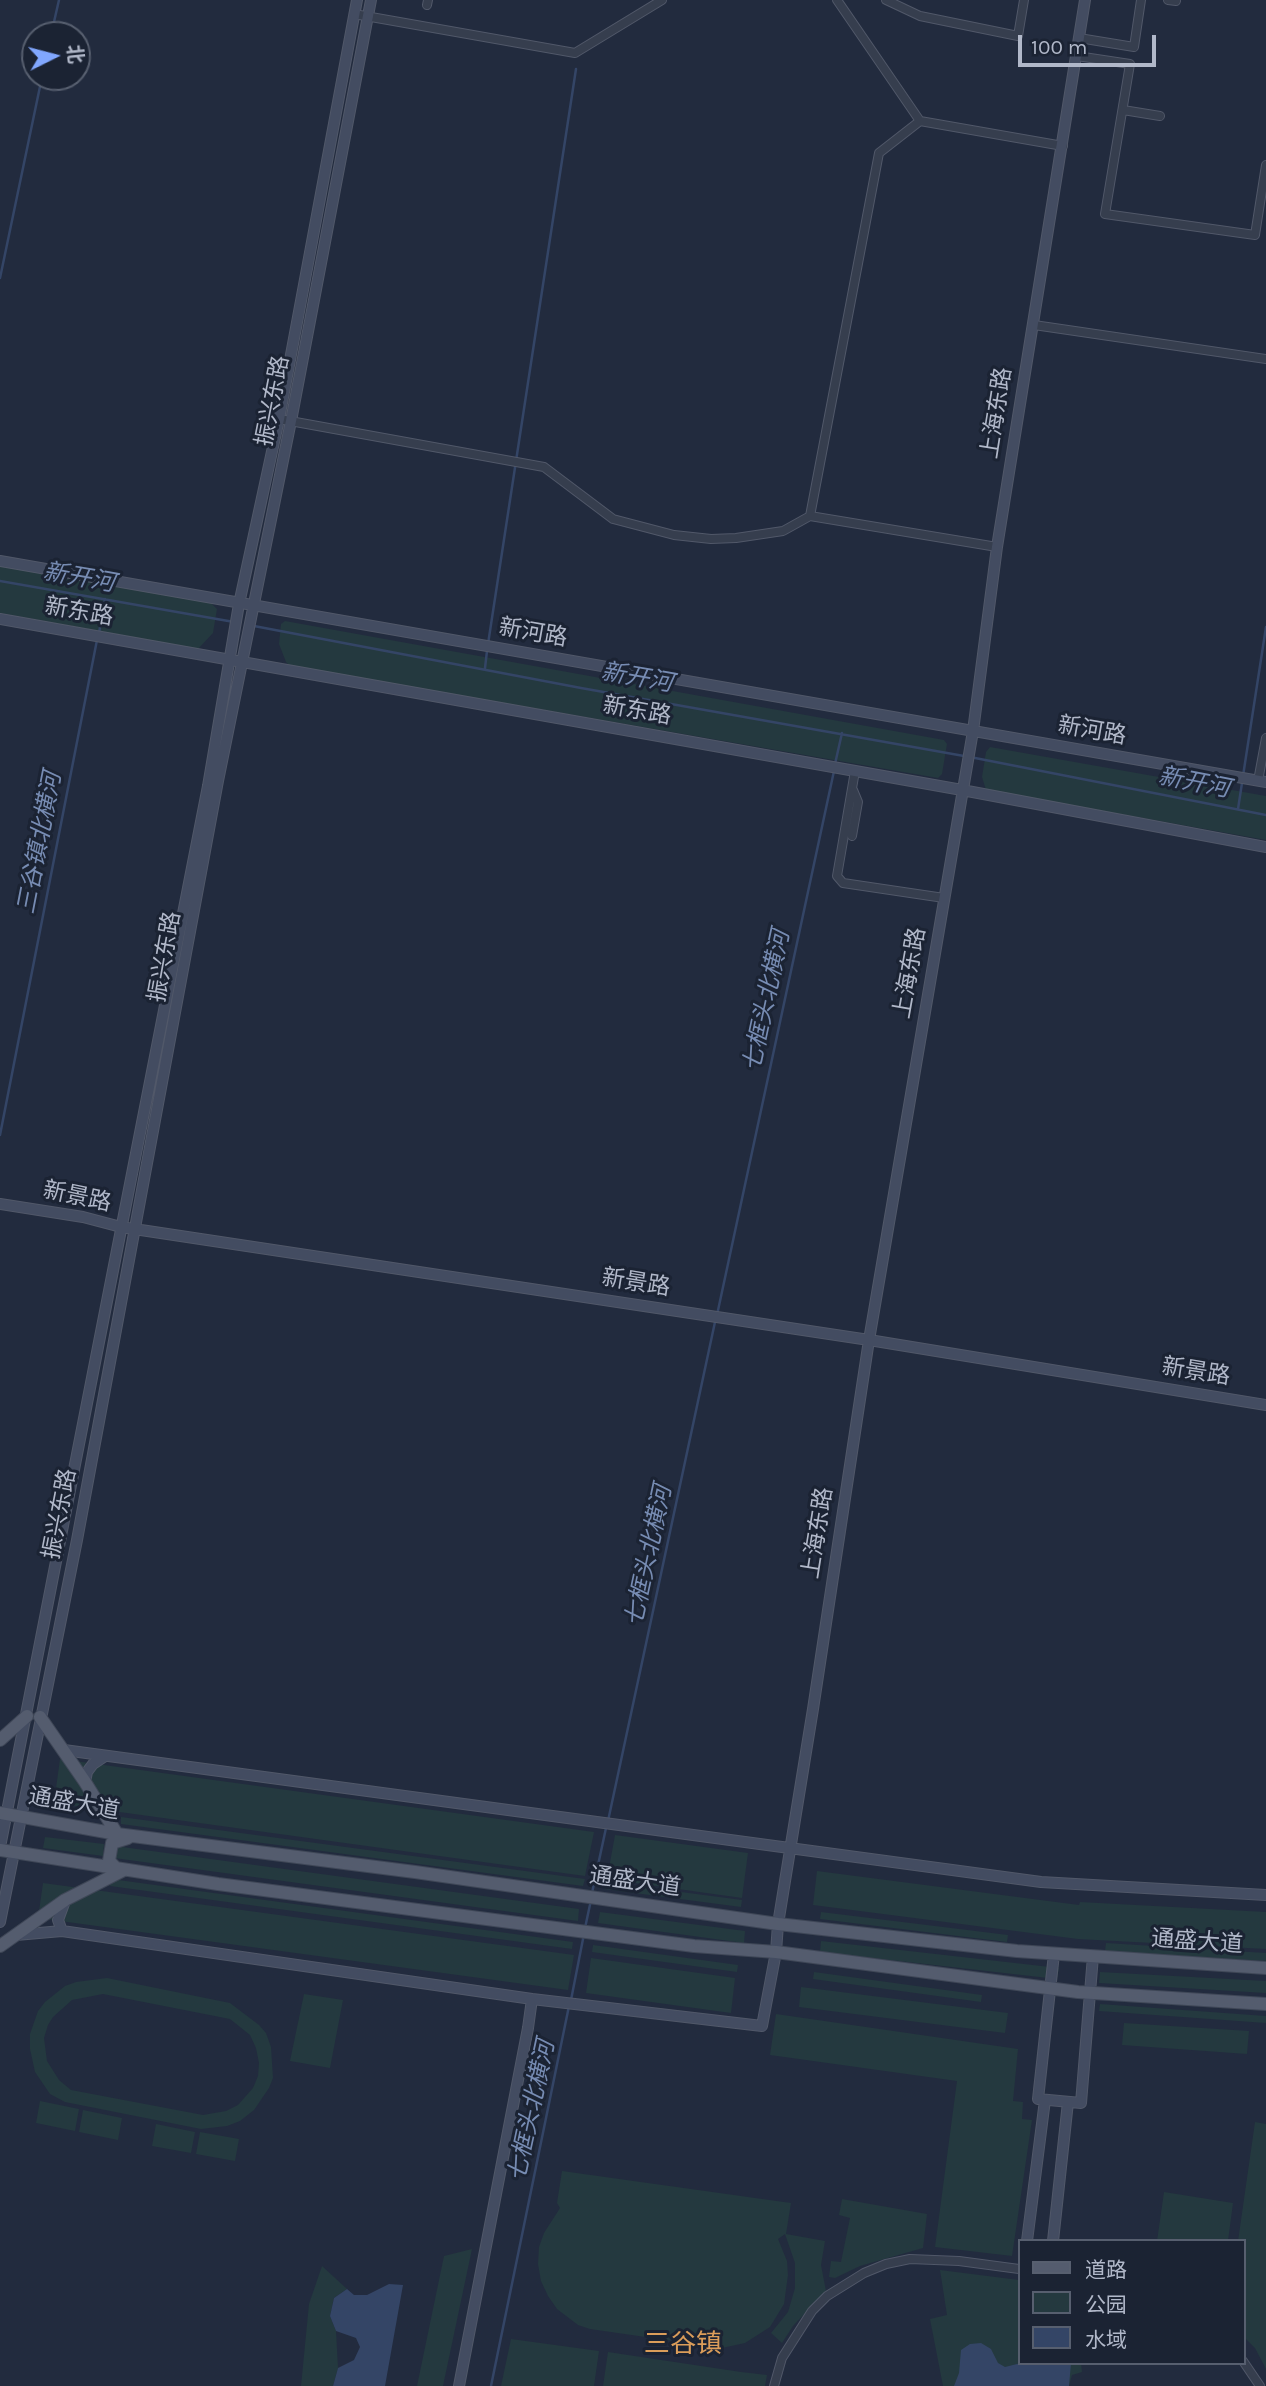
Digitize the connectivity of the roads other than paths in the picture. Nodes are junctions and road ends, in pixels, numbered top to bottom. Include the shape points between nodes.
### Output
1 (357, 0) edge
2 (371, 0) edge
3 (662, 0) edge
4 (837, 0) edge
5 (886, 0) edge
6 (1024, 0) edge
7 (1085, 0) edge
8 (1141, 0) edge
9 (354, 14) junction
10 (368, 16) junction
11 (1079, 38) junction
12 (1077, 56) junction
13 (1123, 110) junction
14 (1160, 116) dead end
15 (920, 121) junction
16 (1063, 146) junction
17 (1266, 165) edge
18 (1034, 325) junction
19 (1266, 359) edge
20 (279, 418) junction
21 (291, 421) junction
22 (810, 516) junction
23 (997, 547) junction
24 (0, 561) edge
25 (239, 604) junction
26 (253, 611) junction
27 (0, 619) edge
28 (230, 661) junction
29 (244, 662) junction
30 (973, 731) junction
31 (1266, 738) edge
32 (851, 770) junction
33 (1257, 781) edge
34 (852, 787) junction
35 (962, 790) junction
36 (852, 836) dead end
37 (1266, 847) edge
38 (944, 898) junction
39 (0, 1204) edge
40 (121, 1227) junction
41 (136, 1229) junction
42 (869, 1340) junction
43 (1266, 1405) edge
44 (33, 1717) junction
45 (0, 1740) edge
46 (64, 1750) junction
47 (105, 1756) junction
48 (85, 1782) junction
49 (9, 1814) edge
50 (117, 1834) junction
51 (135, 1836) junction
52 (791, 1848) junction
53 (0, 1849) edge
54 (14, 1851) junction
55 (121, 1868) junction
56 (1266, 1895) edge
57 (65, 1900) junction
58 (0, 1922) edge
59 (778, 1924) junction
60 (62, 1931) junction
61 (13, 1935) junction
62 (0, 1946) edge
63 (776, 1952) junction
64 (1054, 1954) junction
65 (1093, 1956) junction
66 (1266, 1968) edge
67 (1050, 1988) junction
68 (1090, 1993) junction
69 (534, 1999) junction
70 (1266, 2004) edge
71 (1045, 2099) junction
72 (1069, 2102) junction
73 (1027, 2239) edge
74 (1053, 2239) edge
75 (1018, 2269) edge
76 (1245, 2364) edge
77 (459, 2386) edge
78 (774, 2386) edge
79 (1259, 2386) edge

1 - 9 street, 振兴东路
2 - 10 street, 振兴东路
3 - 10 street via 575,53
4 - 15 street
5 - 6 street via 920,16 1018,36
7 - 11 street, 上海东路
8 - 11 street via 1134,47
9 - 10 street
9 - 20 street, 振兴东路
10 - 21 street, 振兴东路
11 - 12 street, 上海东路
12 - 13 street via 1130,64
12 - 16 street, 上海东路
13 - 14 street
13 - 17 street via 1105,214 1255,235
15 - 16 street
15 - 22 street via 879,153
16 - 18 street, 上海东路
18 - 19 street
18 - 23 street, 上海东路
20 - 21 street
20 - 25 street, 振兴东路
21 - 22 street via 544,467 613,519 674,535 736,538 783,531
21 - 26 street, 振兴东路
22 - 23 street
23 - 30 street, 上海东路
24 - 25 street, 新河路
25 - 26 street, 新河路
25 - 28 street, 振兴东路
26 - 29 street, 振兴东路
26 - 30 street, 新河路 via 480,645
27 - 28 street, 新东路
28 - 29 street, 新东路
28 - 40 street, 振兴东路
29 - 32 street, 新东路
29 - 41 street, 振兴东路
30 - 33 street, 新河路
30 - 35 street, 上海东路
31 - 33 street
32 - 34 street
32 - 35 street, 新东路
34 - 36 street via 858,802
34 - 38 street via 837,876 843,883
35 - 37 street, 新东路
35 - 38 street, 上海东路
38 - 42 street, 上海东路
39 - 40 street, 新景路
40 - 41 street, 新景路
40 - 44 street, 振兴东路
41 - 42 street, 新景路
41 - 44 street, 振兴东路 via 77,1540
42 - 43 street, 新景路
42 - 52 street, 上海东路
44 - 45 main road
44 - 46 main road
44 - 49 street, 振兴东路
46 - 47 street
46 - 48 main road
47 - 48 street via 93,1764
47 - 52 street
48 - 50 main road
49 - 50 main road, 通盛大道
49 - 53 street, 振兴东路
49 - 54 street, 振兴东路
50 - 51 main road, 通盛大道
51 - 55 main road via 111,1843 109,1861
51 - 59 main road, 通盛大道
52 - 56 street via 1041,1882
52 - 59 street, 上海东路
53 - 54 main road
54 - 55 main road
54 - 58 street, 振兴东路
55 - 57 main road
55 - 63 main road via 619,1937
57 - 60 street via 58,1920
57 - 61 main road
59 - 63 street, 上海东路
59 - 64 main road, 通盛大道
60 - 61 street
60 - 69 street
61 - 62 main road
63 - 67 main road
63 - 69 street, 上海东路 via 762,2026
64 - 65 main road, 通盛大道
64 - 67 street
65 - 66 main road, 通盛大道
65 - 68 street
67 - 68 main road
67 - 71 street via 1038,2099
68 - 70 main road
68 - 72 street via 1081,2103
69 - 77 street
71 - 72 street
71 - 73 street
72 - 74 street
75 - 78 street via 910,2259 864,2273 812,2311 782,2358
76 - 79 street

